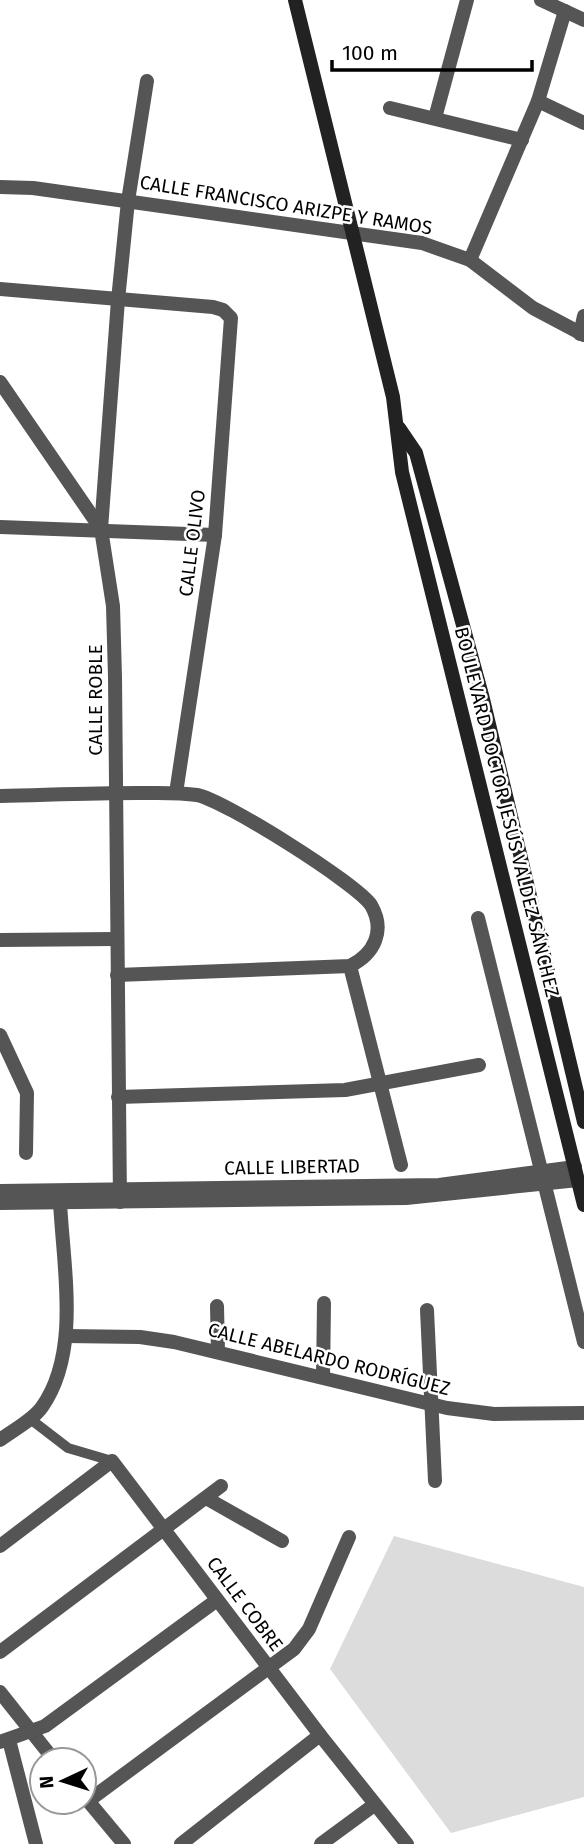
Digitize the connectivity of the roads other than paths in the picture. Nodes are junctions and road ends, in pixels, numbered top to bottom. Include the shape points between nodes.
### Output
1 (295, 0) edge
2 (467, 0) edge
3 (541, 0) edge
4 (565, 12) junction
5 (584, 20) edge
6 (147, 81) dead end
7 (538, 101) junction
8 (390, 108) dead end
9 (435, 118) junction
10 (584, 123) edge
11 (522, 140) junction
12 (0, 187) edge
13 (128, 201) junction
14 (352, 232) junction
15 (470, 260) junction
16 (0, 289) edge
17 (118, 300) junction
18 (584, 316) edge
19 (582, 335) edge
20 (0, 382) edge
21 (399, 428) junction
22 (0, 527) edge
23 (101, 528) junction
24 (215, 535) junction
25 (114, 793) junction
26 (176, 793) junction
27 (0, 796) edge
28 (510, 807) junction
29 (489, 814) junction
30 (478, 918) dead end
31 (116, 939) junction
32 (0, 940) edge
33 (350, 966) junction
34 (117, 975) junction
35 (0, 1035) edge
36 (479, 1065) dead end
37 (382, 1085) junction
38 (118, 1097) junction
39 (584, 1122) edge
40 (26, 1153) dead end
41 (401, 1165) dead end
42 (580, 1173) edge
43 (543, 1177) junction
44 (0, 1191) edge
45 (120, 1195) junction
46 (60, 1202) junction
47 (0, 1203) edge
48 (584, 1205) edge
49 (324, 1303) dead end
50 (217, 1306) dead end
51 (427, 1310) dead end
52 (66, 1336) junction
53 (584, 1342) edge
54 (218, 1352) junction
55 (323, 1377) junction
56 (432, 1404) junction
57 (584, 1413) edge
58 (35, 1414) junction
59 (0, 1440) edge
60 (113, 1461) junction
61 (435, 1481) dead end
62 (221, 1486) dead end
63 (205, 1498) junction
64 (164, 1529) junction
65 (349, 1537) dead end
66 (282, 1541) dead end
67 (0, 1546) edge
68 (217, 1600) junction
69 (0, 1652) edge
70 (270, 1668) junction
71 (0, 1692) edge
72 (32, 1733) junction
73 (320, 1735) junction
74 (5, 1741) edge
75 (43, 1746) edge
76 (98, 1790) edge
77 (374, 1805) junction
78 (98, 1814) edge
79 (119, 1841) edge
80 (36, 1844) edge
81 (181, 1844) edge
82 (321, 1844) edge
83 (407, 1844) edge

1 - 14 main road, BOULEVARD DOCTOR JESÚS VALDEZ SÁNCHEZ
2 - 9 street
3 - 4 street
4 - 5 street
4 - 7 street
6 - 13 street, CALLE ROBLE
7 - 10 street
7 - 11 street
8 - 9 street
9 - 11 street
11 - 15 street
12 - 13 street, CALLE FRANCISCO ARIZPE Y RAMOS
13 - 14 street, CALLE FRANCISCO ARIZPE Y RAMOS
13 - 17 street, CALLE ROBLE
14 - 15 street, CALLE FRANCISCO ARIZPE Y RAMOS via 422,243
14 - 21 main road, BOULEVARD DOCTOR JESÚS VALDEZ SÁNCHEZ
15 - 19 street, CALLE FRANCISCO ARIZPE Y RAMOS via 533,308
16 - 17 street
17 - 23 street, CALLE ROBLE
17 - 24 street, CALLE OLIVO via 213,307 228,313 232,326
18 - 19 street
20 - 23 street
21 - 28 main road, BOULEVARD DOCTOR JESÚS VALDEZ SÁNCHEZ via 416,453
21 - 29 main road, BOULEVARD DOCTOR JESÚS VALDEZ SÁNCHEZ via 402,472
22 - 23 street
23 - 24 street
23 - 25 street, CALLE ROBLE via 113,606
24 - 26 street, CALLE OLIVO
25 - 26 street
25 - 27 street
25 - 31 street, CALLE ROBLE
26 - 33 street via 216,801 361,895 376,918 377,938 370,953
28 - 29 main road
28 - 39 main road, BOULEVARD DOCTOR JESÚS VALDEZ SÁNCHEZ
29 - 42 main road, BOULEVARD DOCTOR JESÚS VALDEZ SÁNCHEZ
30 - 43 street
31 - 32 street
31 - 34 street, CALLE ROBLE
33 - 34 street
33 - 37 street
34 - 38 street, CALLE ROBLE
35 - 40 street via 27,1093
36 - 37 street
37 - 38 street via 305,1094
37 - 41 street
38 - 45 street, CALLE ROBLE
42 - 43 street, CALLE LIBERTAD
42 - 48 main road, BOULEVARD DOCTOR JESÚS VALDEZ SÁNCHEZ
43 - 45 street, CALLE LIBERTAD via 470,1187
43 - 53 street
44 - 45 street, CALLE LIBERTAD
45 - 46 street, CALLE LIBERTAD
46 - 47 street, CALLE LIBERTAD
46 - 52 street
49 - 55 street
50 - 54 street
51 - 56 street
52 - 54 street, CALLE ABELARDO RODRÍGUEZ via 156,1339
52 - 58 street via 63,1361
54 - 55 street, CALLE ABELARDO RODRÍGUEZ
55 - 56 street, CALLE ABELARDO RODRÍGUEZ
56 - 57 street, CALLE ABELARDO RODRÍGUEZ via 494,1415
56 - 61 street
58 - 59 street
58 - 60 street via 68,1448
60 - 64 street, CALLE COBRE
60 - 67 street
62 - 63 street
63 - 64 street
63 - 66 street
64 - 68 street, CALLE COBRE
64 - 69 street
65 - 70 street via 302,1640
68 - 70 street, CALLE COBRE
68 - 72 street
70 - 73 street, CALLE COBRE
70 - 76 street
71 - 72 street
72 - 74 street
72 - 75 street
73 - 77 street, CALLE COBRE
73 - 81 street
74 - 80 street
77 - 82 street
77 - 83 street, CALLE COBRE
78 - 79 street

